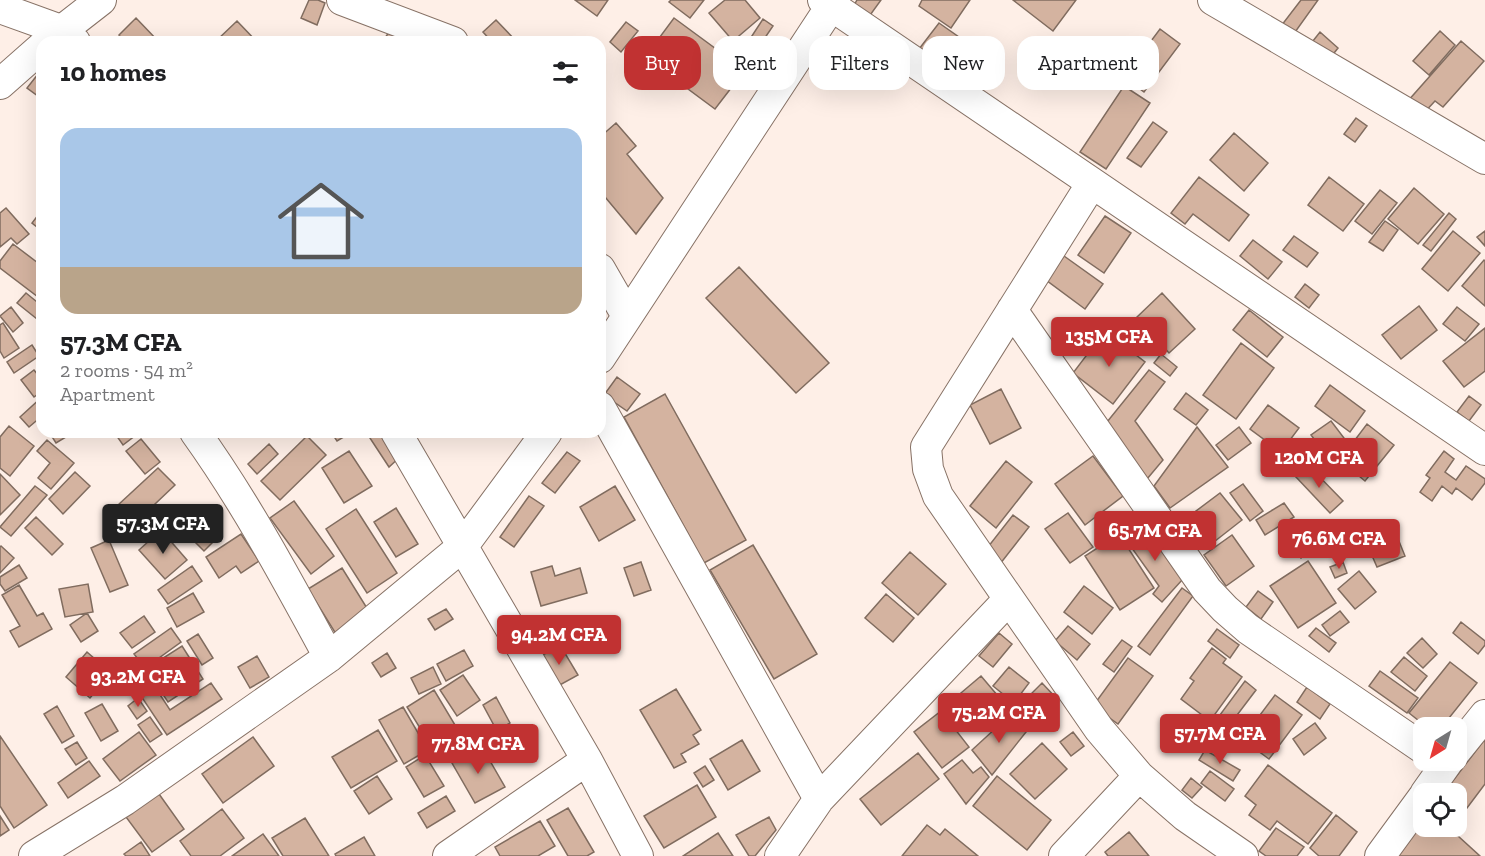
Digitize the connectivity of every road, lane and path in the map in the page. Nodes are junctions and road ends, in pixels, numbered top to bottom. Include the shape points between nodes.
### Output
1 (101, 0) edge
2 (342, 0) edge
3 (1213, 0) edge
4 (830, 2) edge
5 (0, 8) edge
6 (49, 36) edge
7 (60, 36) edge
8 (437, 36) edge
9 (36, 56) edge
10 (0, 84) edge
11 (1485, 159) edge
12 (1092, 183) junction
13 (606, 279) edge
14 (1012, 310) junction
15 (627, 316) junction
16 (606, 349) edge
17 (606, 418) edge
18 (199, 438) edge
19 (400, 438) edge
20 (543, 438) edge
21 (1485, 450) edge
22 (463, 546) junction
23 (1008, 600) junction
24 (329, 657) junction
25 (1485, 715) edge
26 (1467, 733) edge
27 (1413, 737) edge
28 (587, 760) junction
29 (1139, 776) junction
30 (819, 799) junction
31 (1413, 810) edge
32 (34, 856) edge
33 (448, 856) edge
34 (638, 856) edge
35 (780, 856) edge
36 (1064, 856) edge
37 (1243, 856) edge
38 (1380, 856) edge

1 - 7 street
2 - 8 street
3 - 11 street
4 - 12 street
4 - 15 street
5 - 6 street
9 - 10 street
12 - 14 street
12 - 21 street
13 - 15 street
14 - 23 street via 926,447 928,469 938,496
14 - 27 street via 1207,590 1248,629
15 - 16 street
17 - 30 street
18 - 24 street via 234,488
19 - 22 street
20 - 22 street
22 - 24 street
22 - 28 street
23 - 29 street via 1099,729
23 - 30 street
24 - 32 street via 125,801
25 - 26 street
28 - 33 street
28 - 34 street
29 - 36 street
29 - 37 street via 1185,816
30 - 35 street
31 - 38 street

